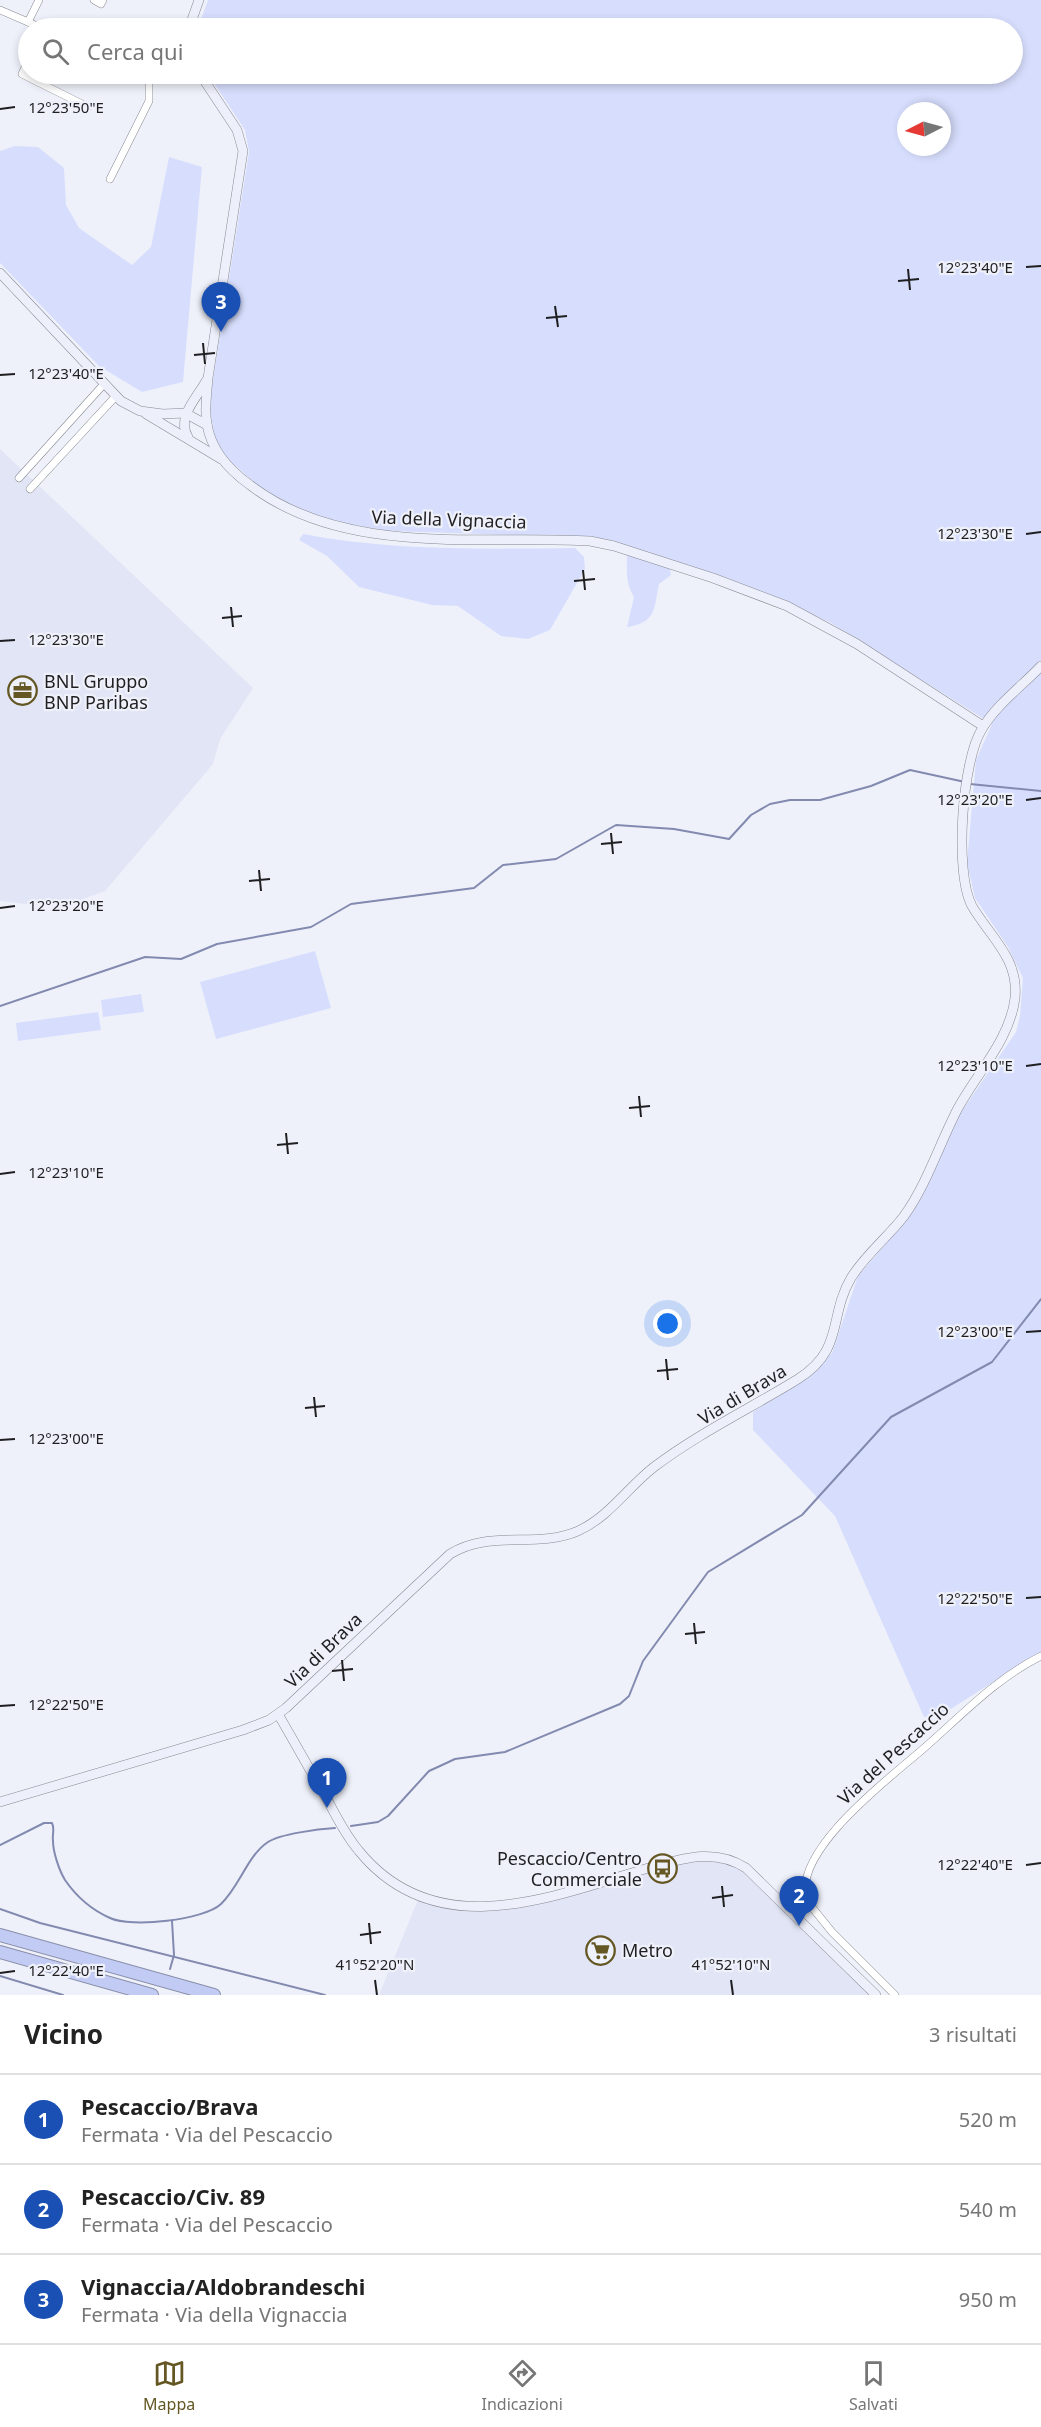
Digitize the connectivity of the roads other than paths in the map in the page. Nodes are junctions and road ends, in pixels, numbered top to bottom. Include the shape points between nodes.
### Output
1 (39, 0) edge
2 (94, 0) edge
3 (103, 0) edge
4 (199, 0) edge
5 (0, 10) edge
6 (19, 18) edge
7 (30, 18) edge
8 (193, 18) edge
9 (42, 84) edge
10 (149, 84) edge
11 (207, 84) edge
12 (88, 107) dead end
13 (110, 179) dead end
14 (0, 273) edge
15 (208, 378) junction
16 (104, 384) junction
17 (116, 396) junction
18 (140, 411) junction
19 (185, 413) junction
20 (207, 425) junction
21 (188, 437) junction
22 (221, 459) junction
23 (19, 478) dead end
24 (30, 489) dead end
25 (1041, 666) edge
26 (983, 726) junction
27 (1041, 1656) edge
28 (278, 1714) junction
29 (0, 1802) edge
30 (807, 1901) junction
31 (794, 1915) junction
32 (0, 1935) edge
33 (0, 1952) edge
34 (152, 1995) edge
35 (214, 1995) edge
36 (876, 1995) edge
37 (895, 1995) edge

1 - 7 street
2 - 3 street via 101,4
4 - 8 street
5 - 6 street
9 - 12 street
10 - 13 street via 150,97
11 - 15 street, Via della Vignaccia via 237,130 244,159
14 - 16 street
15 - 19 street
15 - 20 street, Via della Vignaccia
16 - 17 street
16 - 23 street
17 - 18 street
17 - 24 street
18 - 19 street
18 - 21 street
19 - 20 street
19 - 21 street via 183,426
20 - 21 street via 199,434
20 - 22 street, Via della Vignaccia
21 - 22 street
22 - 26 street, Via della Vignaccia via 244,481 284,508 355,531 590,541 713,578 787,606 821,624
25 - 26 street, Via di Brava
26 - 28 street, Via di Brava via 968,778 963,881 972,906 1003,948 1011,966 1015,982 1011,1014 997,1047 959,1107 905,1215 849,1281 834,1336 822,1359 803,1377 660,1463 584,1528 556,1538 483,1541 450,1554
27 - 30 street, Via del Pescaccio via 985,1693 857,1803 808,1869 804,1886
28 - 29 street, Via di Brava via 232,1733
28 - 31 street via 364,1858 390,1880 420,1895 455,1906 507,1907 704,1856 725,1858 747,1868
30 - 31 street
30 - 37 street
31 - 36 street
32 - 35 highway
33 - 34 highway

